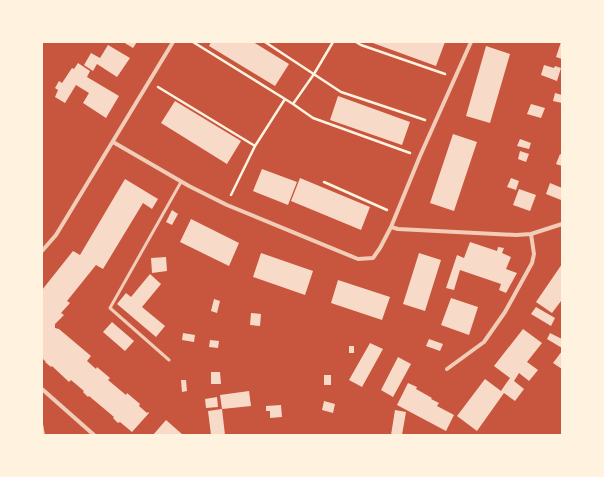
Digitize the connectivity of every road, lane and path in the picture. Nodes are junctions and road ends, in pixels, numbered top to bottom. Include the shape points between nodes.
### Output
1 (173, 42) edge
2 (193, 42) edge
3 (265, 42) edge
4 (333, 42) edge
5 (356, 42) edge
6 (471, 42) edge
7 (314, 74) junction
8 (455, 78) junction
9 (149, 81) junction
10 (285, 99) junction
11 (293, 104) junction
12 (435, 123) junction
13 (113, 142) junction
14 (255, 146) junction
15 (420, 156) junction
16 (182, 182) junction
17 (324, 182) dead end
18 (226, 205) junction
19 (396, 214) junction
20 (562, 224) edge
21 (391, 227) junction
22 (531, 234) junction
23 (42, 251) edge
24 (169, 360) dead end
25 (447, 369) dead end
26 (42, 389) edge
27 (94, 435) edge

1 - 9 street
2 - 10 path
3 - 7 path
4 - 7 path
5 - 8 path
6 - 8 street
7 - 11 path
7 - 12 path via 341,92
8 - 12 street
9 - 13 street
9 - 14 path
10 - 11 path
10 - 14 path
11 - 15 path via 313,118
12 - 15 street
13 - 16 street
13 - 23 street via 56,235
14 - 18 path
15 - 19 street
16 - 18 street
16 - 24 lane via 110,308
17 - 19 path
18 - 21 street via 358,259 373,258
19 - 21 street
20 - 22 street
21 - 22 street
22 - 25 street via 534,254 532,263 505,312 484,342
26 - 27 street

